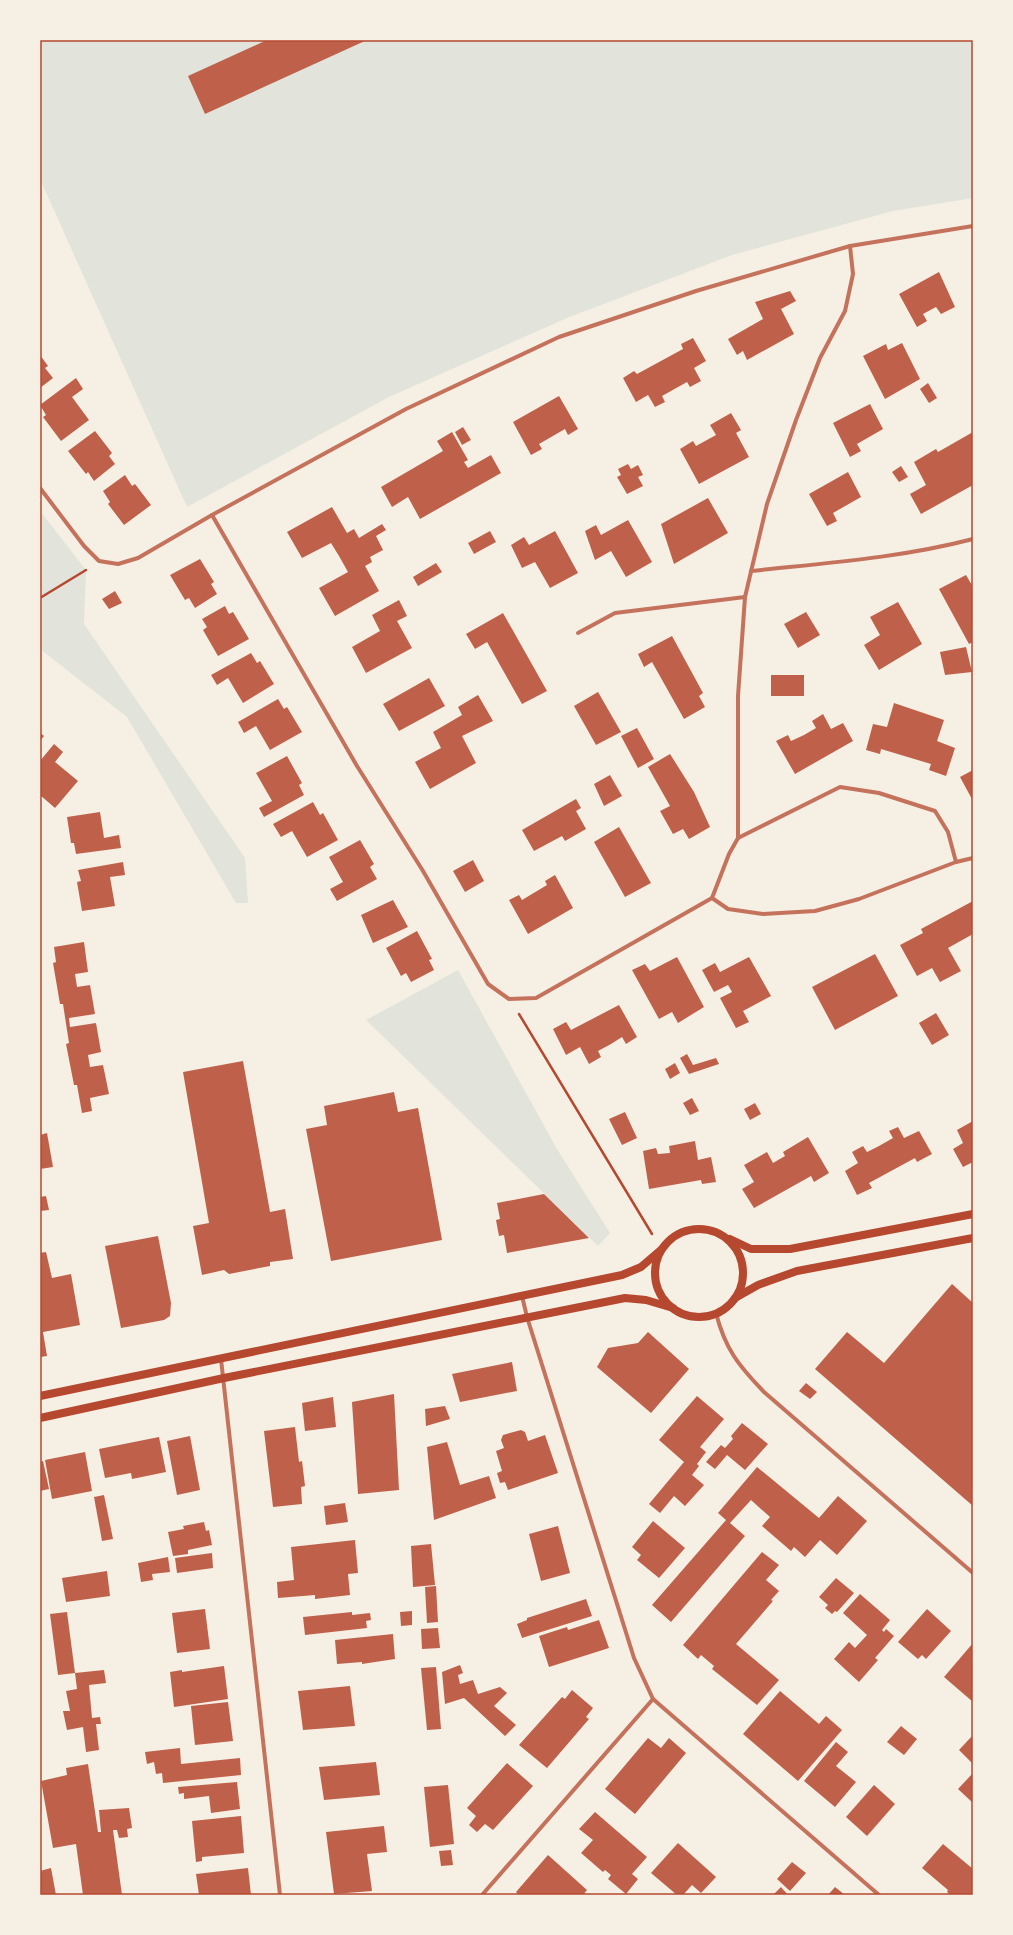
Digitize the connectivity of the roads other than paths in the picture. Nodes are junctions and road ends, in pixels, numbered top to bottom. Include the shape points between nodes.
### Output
1 (973, 226) edge
2 (850, 246) junction
3 (40, 488) edge
4 (212, 515) junction
5 (973, 539) edge
6 (751, 571) junction
7 (745, 597) junction
8 (578, 633) dead end
9 (738, 838) junction
10 (973, 858) edge
11 (956, 862) junction
12 (712, 898) junction
13 (973, 1214) edge
14 (722, 1235) junction
15 (973, 1238) edge
16 (662, 1249) junction
17 (522, 1296) junction
18 (735, 1298) junction
19 (673, 1308) junction
20 (716, 1313) junction
21 (527, 1317) junction
22 (221, 1357) junction
23 (224, 1378) junction
24 (40, 1396) edge
25 (40, 1418) edge
26 (973, 1573) edge
27 (653, 1699) junction
28 (280, 1895) edge
29 (482, 1895) edge
30 (879, 1895) edge

1 - 2 street
2 - 4 street via 696,291 559,337 406,409
2 - 6 street via 853,274 845,311 820,358 796,420 767,504
3 - 4 street via 84,546 99,561 118,564 138,558
4 - 12 street via 356,766 423,871 488,984 509,999 536,998
5 - 6 street via 937,548 868,559
6 - 7 street
7 - 8 street via 615,613
7 - 9 street via 738,696
9 - 11 street via 840,787 879,793 935,811 948,832
9 - 12 street
10 - 11 street
11 - 12 street via 859,899 815,910 763,914 728,909
13 - 14 main road via 790,1249 751,1249
14 - 16 main road via 696,1229 682,1232
14 - 18 main road via 733,1244 740,1257 743,1271 741,1285
15 - 18 main road via 797,1271 758,1285
16 - 17 main road via 641,1267 622,1275
16 - 19 main road via 656,1261 657,1287
17 - 21 street
17 - 22 main road
18 - 20 main road via 727,1307
19 - 20 main road via 694,1316
19 - 21 main road via 646,1300 625,1298
20 - 26 street via 729,1351 764,1392
21 - 23 main road
21 - 27 street via 634,1658
22 - 23 street
22 - 24 main road
23 - 25 main road
23 - 28 street
27 - 29 street
27 - 30 street

